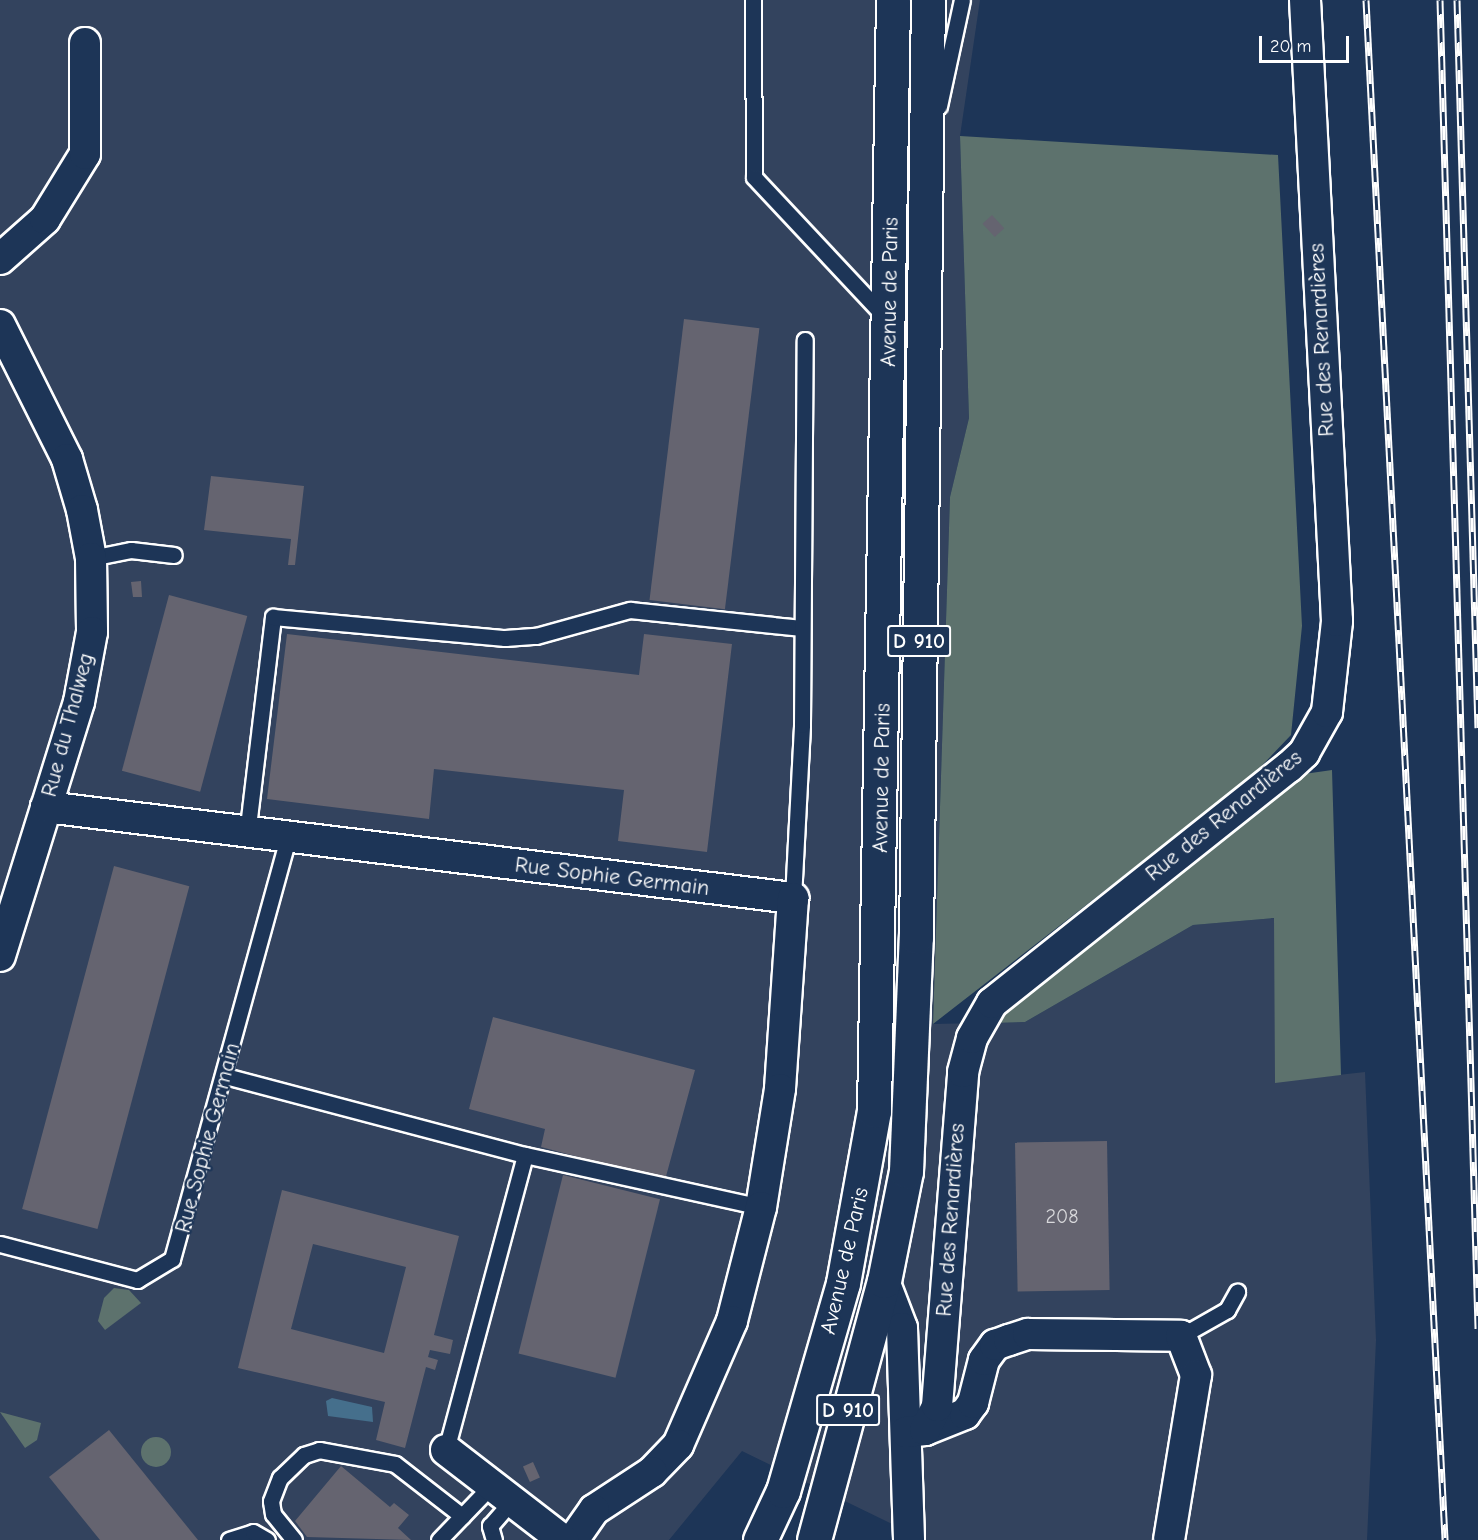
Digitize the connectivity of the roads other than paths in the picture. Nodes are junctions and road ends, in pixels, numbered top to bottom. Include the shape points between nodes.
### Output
1 (753, 0) edge
2 (893, 0) edge
3 (928, 0) edge
4 (962, 0) edge
5 (1305, 0) edge
6 (85, 43) dead end
7 (924, 175) junction
8 (0, 260) edge
9 (889, 322) junction
10 (0, 325) edge
11 (805, 340) dead end
12 (174, 555) dead end
13 (91, 558) junction
14 (802, 628) junction
15 (46, 807) junction
16 (247, 835) junction
17 (288, 839) junction
18 (793, 898) junction
19 (0, 956) edge
20 (225, 1076) junction
21 (525, 1155) junction
22 (761, 1208) junction
23 (0, 1244) edge
24 (884, 1281) junction
25 (1237, 1292) dead end
26 (1181, 1336) junction
27 (915, 1431) junction
28 (446, 1450) joint
29 (501, 1494) junction
30 (462, 1516) junction
31 (229, 1540) edge
32 (267, 1540) edge
33 (294, 1540) edge
34 (439, 1540) edge
35 (494, 1540) edge
36 (563, 1540) edge
37 (573, 1540) edge
38 (760, 1540) edge
39 (814, 1540) edge
40 (909, 1540) edge
41 (1169, 1540) edge

1 - 9 lane via 754,177
2 - 9 main road, Avenue de Paris / D 910
3 - 7 main road, Avenue de Paris / D 910
4 - 7 lane
5 - 27 street, Rue des Renardières via 1336,621 1327,712 1304,753 1289,767 992,1003 972,1038 963,1072 940,1390
6 - 8 street via 85,154 45,219
7 - 24 main road, Avenue de Paris / D 910 via 913,1054 906,1171
9 - 38 main road, Avenue de Paris / D 910 via 874,1111 843,1283 783,1491
10 - 13 street, Rue du Thalweg via 66,459
11 - 14 lane
12 - 13 lane via 131,549
13 - 15 street, Rue du Thalweg via 92,632 78,702
14 - 16 lane via 630,610 536,636 505,638 273,617
14 - 18 lane
15 - 16 street, Rue Sophie Germain
15 - 19 street, Rue du Thalweg
16 - 17 street, Rue Sophie Germain
17 - 18 street, Rue Sophie Germain
17 - 20 lane, Rue Sophie Germain
18 - 22 street via 780,1089
20 - 21 lane
20 - 23 lane, Rue Sophie Germain via 178,1247 162,1268 137,1280
21 - 22 lane
21 - 28 lane
22 - 37 street via 732,1321 678,1445 652,1472 594,1510
24 - 27 street, Rue des Renardières via 902,1328
24 - 39 main road, Avenue de Paris / D 910
25 - 26 lane via 1227,1310
26 - 27 street via 1028,1334 995,1345 984,1360 973,1403 964,1414
26 - 41 street via 1196,1375
27 - 40 street, Rue des Renardières
28 - 29 street
29 - 30 lane
29 - 35 lane via 490,1526
29 - 36 street
30 - 33 lane via 395,1464 319,1450 304,1455 280,1478 272,1501 273,1514
30 - 34 lane
31 - 32 lane via 253,1532

